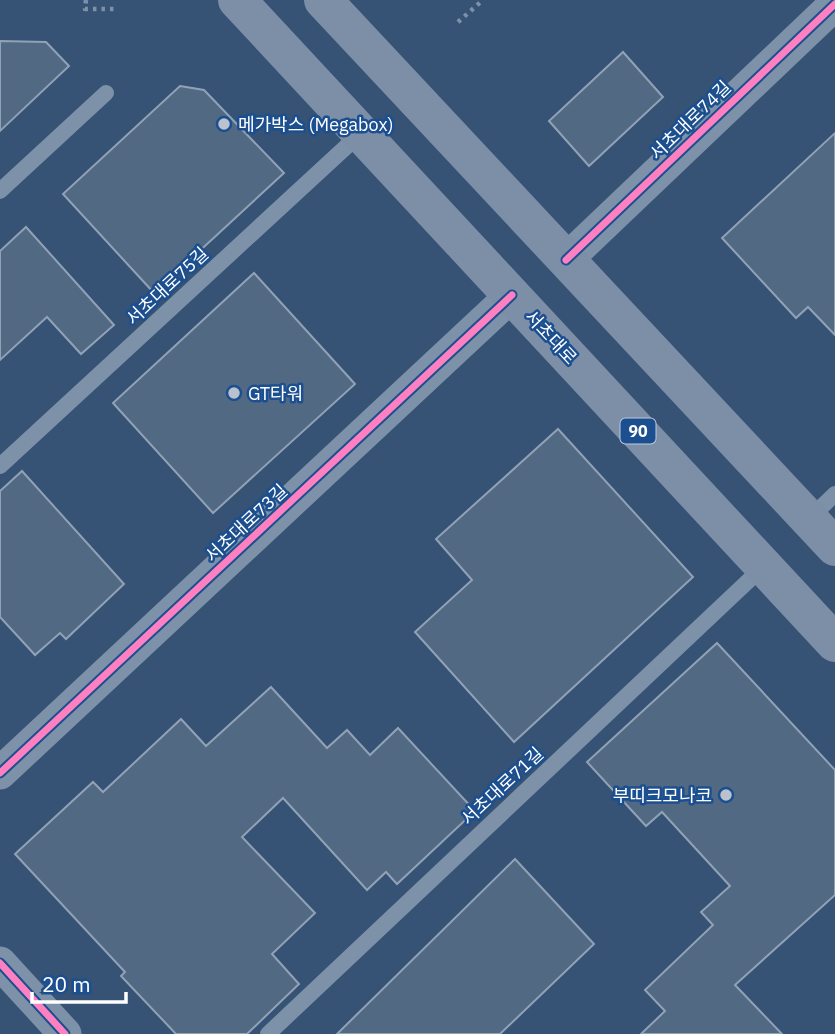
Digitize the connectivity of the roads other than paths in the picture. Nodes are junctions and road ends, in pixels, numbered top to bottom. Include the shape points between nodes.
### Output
1 (237, 0) edge
2 (323, 0) edge
3 (835, 4) edge
4 (106, 93) dead end
5 (360, 134) junction
6 (0, 191) edge
7 (566, 260) junction
8 (512, 295) junction
9 (0, 466) edge
10 (822, 507) edge
11 (835, 547) edge
12 (763, 567) junction
13 (835, 643) edge
14 (0, 773) edge
15 (0, 963) edge
16 (65, 1034) edge
17 (268, 1034) edge

1 - 5 main road, 서초대로 / 90
2 - 7 main road
3 - 7 street, 서초대로74길
4 - 6 lane
5 - 8 main road, 서초대로 / 90
5 - 9 lane, 서초대로75길
7 - 10 main road
8 - 12 main road, 서초대로 / 90
8 - 14 street, 서초대로73길
10 - 11 main road
12 - 13 main road, 서초대로 / 90
12 - 17 lane, 서초대로71길
15 - 16 street

